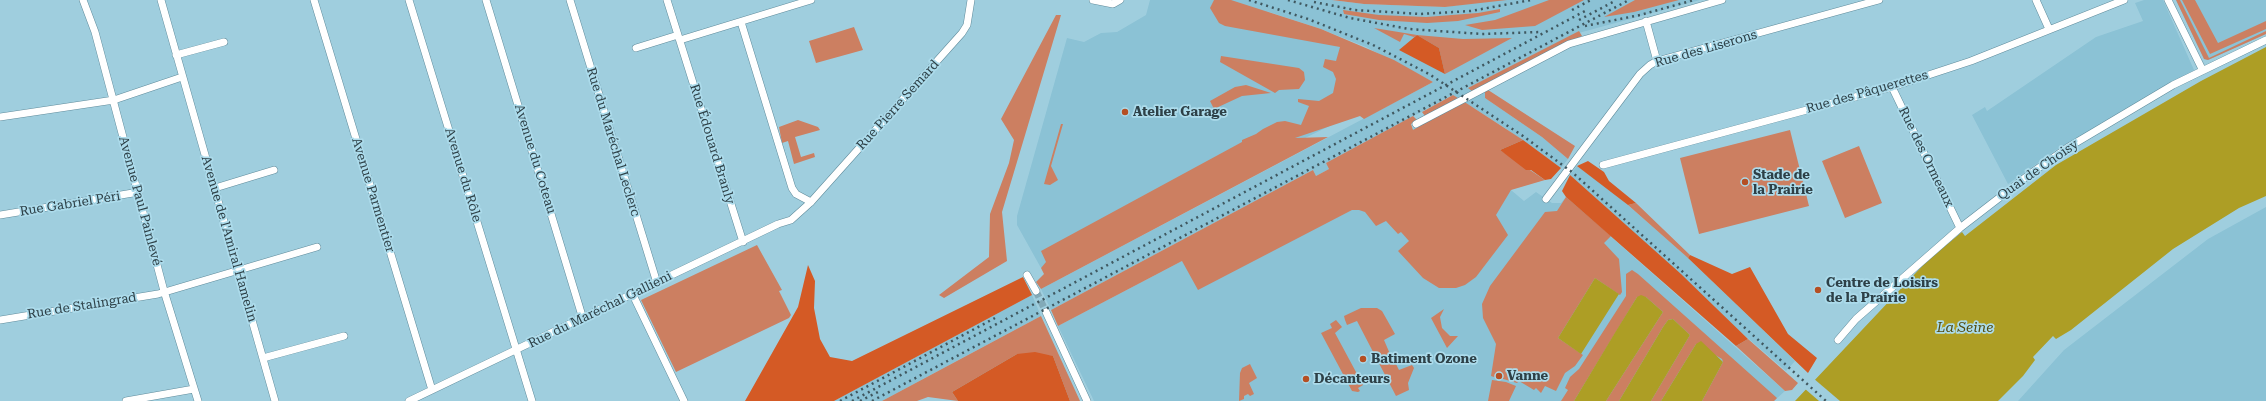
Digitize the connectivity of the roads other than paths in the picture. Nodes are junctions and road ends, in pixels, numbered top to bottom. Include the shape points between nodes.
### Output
1 (83, 0) edge
2 (161, 0) edge
3 (314, 0) edge
4 (409, 0) edge
5 (486, 0) edge
6 (570, 0) edge
7 (667, 0) edge
8 (811, 0) edge
9 (971, 0) edge
10 (1093, 0) edge
11 (1120, 0) edge
12 (1722, 0) edge
13 (1879, 0) edge
14 (2036, 0) edge
15 (2124, 0) edge
16 (2168, 0) edge
17 (1646, 21) junction
18 (741, 22) junction
19 (2049, 29) junction
20 (2266, 40) edge
21 (680, 41) junction
22 (224, 42) dead end
23 (636, 48) dead end
24 (176, 55) junction
25 (1656, 61) junction
26 (2202, 70) junction
27 (182, 77) junction
28 (1892, 87) junction
29 (114, 100) junction
30 (0, 117) edge
31 (1416, 124) dead end
32 (1603, 164) dead end
33 (274, 170) dead end
34 (215, 188) junction
35 (139, 192) junction
36 (1546, 199) dead end
37 (811, 202) junction
38 (0, 215) edge
39 (791, 220) joint
40 (1960, 228) junction
41 (742, 242) junction
42 (317, 247) dead end
43 (238, 269) junction
44 (1027, 275) dead end
45 (657, 283) junction
46 (164, 291) junction
47 (1036, 291) tunnel mouth
48 (633, 295) junction
49 (1046, 312) tunnel mouth
50 (584, 319) junction
51 (0, 320) edge
52 (344, 336) dead end
53 (1838, 340) dead end
54 (517, 351) junction
55 (263, 358) junction
56 (194, 388) junction
57 (432, 390) junction
58 (126, 401) edge
59 (198, 401) edge
60 (275, 401) edge
61 (409, 401) edge
62 (532, 401) edge
63 (684, 401) edge
64 (1087, 401) edge

1 - 29 street, Avenue Paul Painlevé
2 - 24 street, Avenue de l'Amiral Hamelin
3 - 57 street, Avenue Parmentier
4 - 54 street, Avenue du Rôle
5 - 50 street, Avenue du Coteau
6 - 45 street, Rue du Maréchal Leclerc
7 - 21 street
8 - 18 street
9 - 37 street, Rue Pierre Semard via 967,25 962,33
10 - 11 street via 1113,4
12 - 17 street
13 - 25 street, Rue des Liserons
14 - 19 street
15 - 19 street, Rue des Pâquerettes
16 - 26 street
17 - 25 street
17 - 31 street via 1569,44
18 - 21 street
18 - 37 street via 792,188 796,194
19 - 28 street, Rue des Pâquerettes via 1971,62
20 - 26 street, Quai de Choisy
21 - 23 street
21 - 41 street, Rue Édouard Branly
22 - 24 street
24 - 27 street, Avenue de l'Amiral Hamelin
25 - 36 street, Rue des Liserons via 1640,74
26 - 40 street, Quai de Choisy via 2067,148
27 - 29 street
27 - 34 street, Avenue de l'Amiral Hamelin
28 - 32 street, Rue des Pâquerettes
28 - 40 street, Rue des Ormeaux
29 - 30 street
29 - 35 street, Avenue Paul Painlevé
33 - 34 street
34 - 43 street, Avenue de l'Amiral Hamelin
35 - 38 street, Rue Gabriel Péri
35 - 46 street, Avenue Paul Painlevé
37 - 39 street, Rue Pierre Semard
39 - 41 street, Rue du Maréchal Gallieni
40 - 53 street, Quai de Choisy via 1856,319
41 - 45 street, Rue du Maréchal Gallieni
42 - 43 street, Rue de Stalingrad
43 - 46 street, Rue de Stalingrad
43 - 55 street, Avenue de l'Amiral Hamelin
44 - 47 street
45 - 48 street, Rue du Maréchal Gallieni
46 - 51 street, Rue de Stalingrad
46 - 56 street, Avenue Paul Painlevé
48 - 50 street, Rue du Maréchal Gallieni
48 - 63 street
49 - 64 street
50 - 54 street, Rue du Maréchal Gallieni
52 - 55 street
54 - 57 street, Rue du Maréchal Gallieni
54 - 62 street, Avenue du Rôle
55 - 60 street, Avenue de l'Amiral Hamelin
56 - 58 street
56 - 59 street, Avenue Paul Painlevé
57 - 61 street, Rue du Maréchal Gallieni

